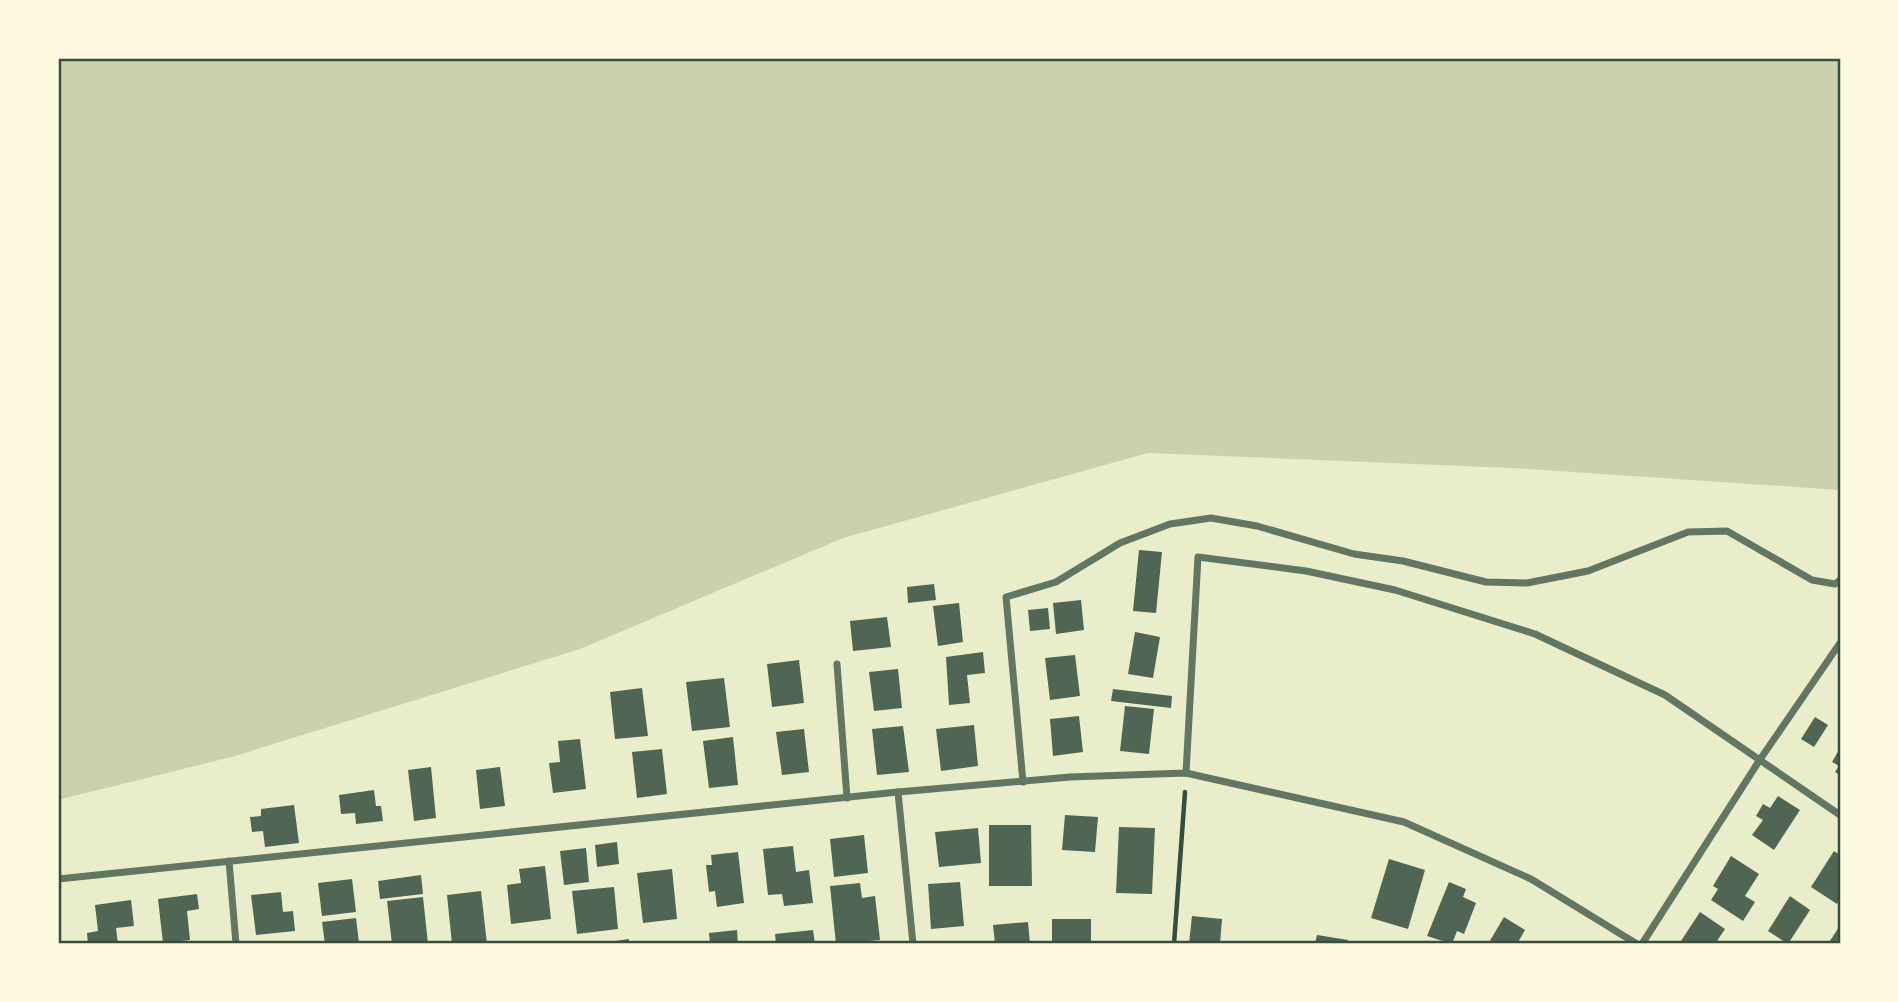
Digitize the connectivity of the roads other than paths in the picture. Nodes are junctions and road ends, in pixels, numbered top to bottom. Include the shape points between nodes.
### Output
1 (1840, 580) edge
2 (1840, 643) edge
3 (837, 664) dead end
4 (1759, 761) junction
5 (1186, 773) junction
6 (1023, 782) junction
7 (898, 792) junction
8 (847, 798) junction
9 (1840, 815) edge
10 (229, 861) junction
11 (58, 879) edge
12 (236, 944) edge
13 (913, 944) edge
14 (1639, 944) edge

1 - 6 street via 1835,584 1812,580 1727,531 1688,532 1588,571 1527,583 1486,582 1354,554 1245,524 1211,519 1170,524 1120,543 1056,582 1006,597
2 - 4 street
3 - 8 street
4 - 5 street via 1665,695 1535,634 1395,590 1306,571 1198,557
4 - 9 street
4 - 14 street
5 - 6 street
5 - 14 street via 1404,822 1531,879
6 - 7 street
7 - 8 street
7 - 13 street
8 - 10 street
10 - 11 street
10 - 12 street

